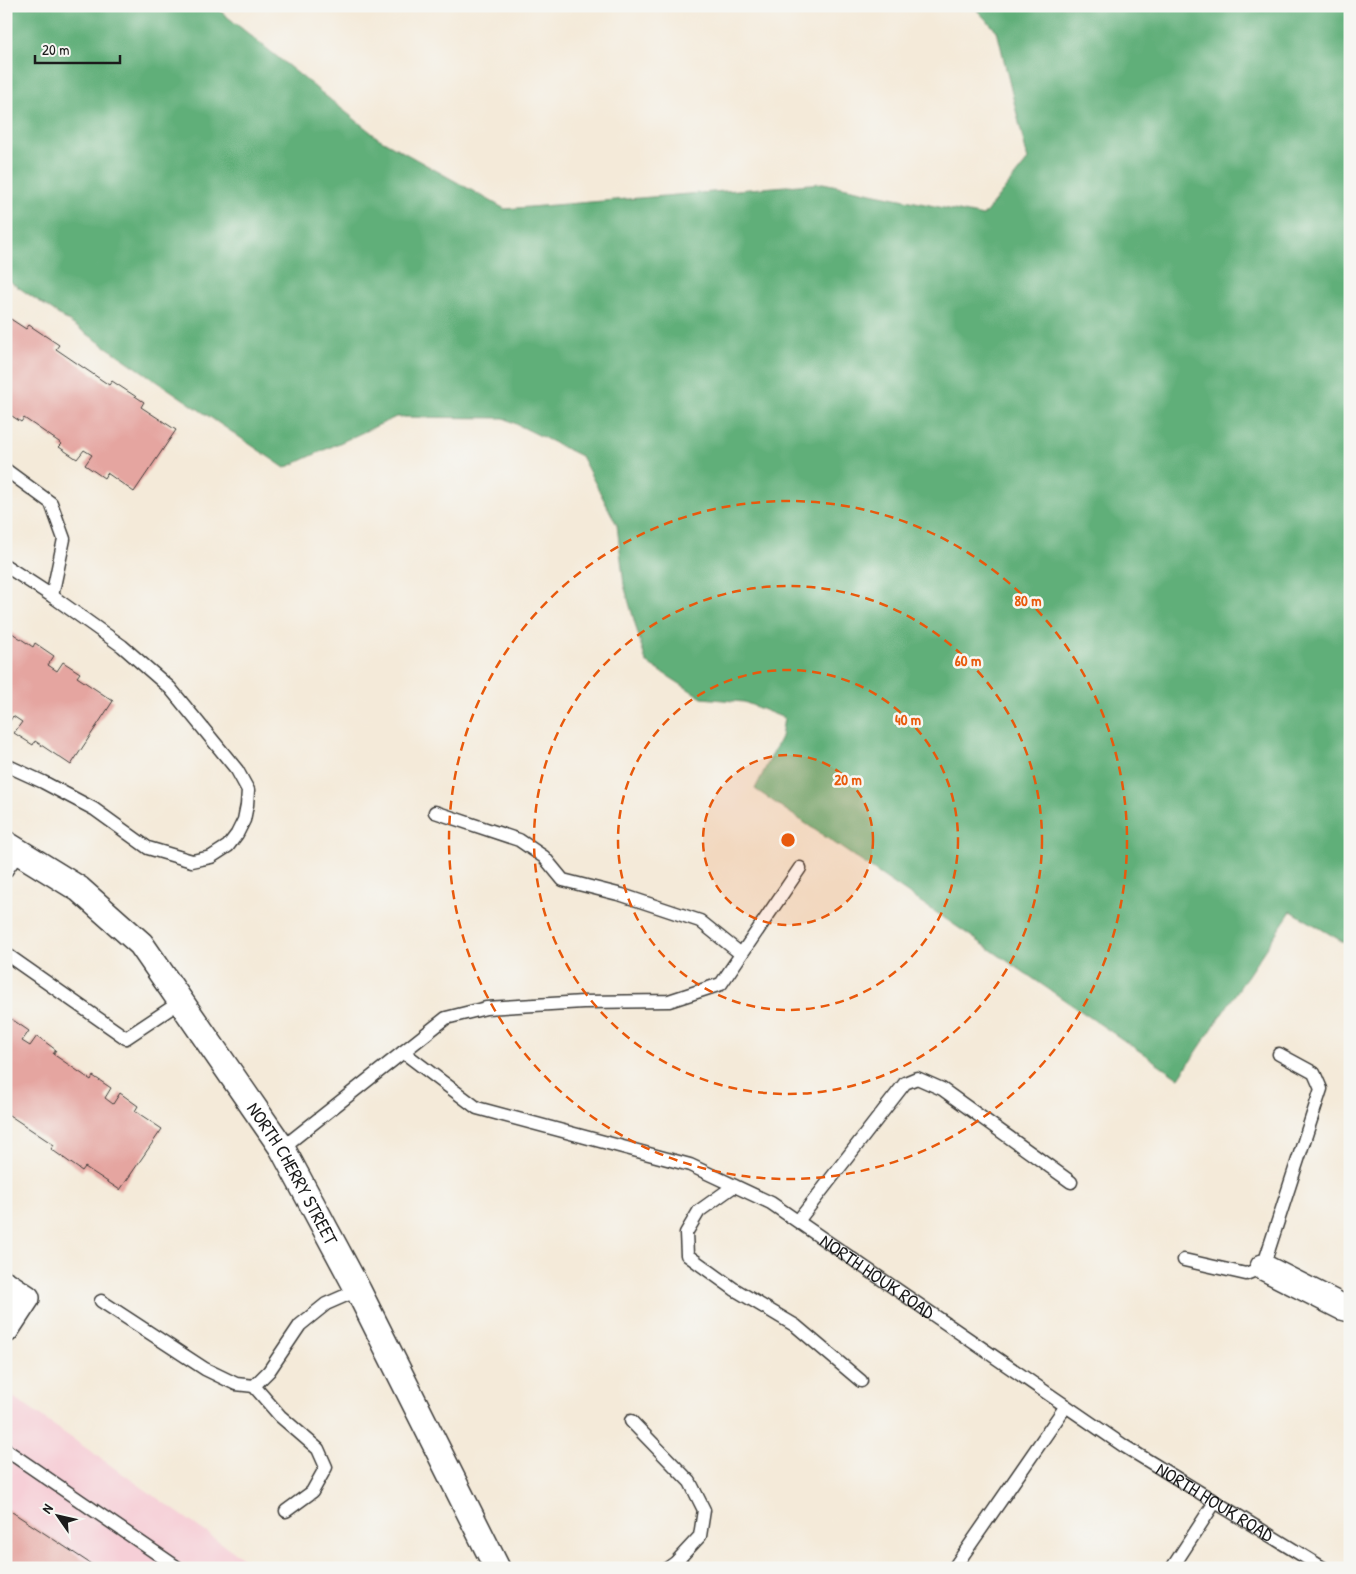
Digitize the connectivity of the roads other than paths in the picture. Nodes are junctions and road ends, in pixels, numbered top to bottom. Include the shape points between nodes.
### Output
1 (6, 470) edge
2 (6, 566) edge
3 (52, 596) junction
4 (6, 765) edge
5 (435, 812) dead end
6 (13, 847) edge
7 (800, 868) dead end
8 (6, 871) edge
9 (6, 954) edge
10 (741, 954) junction
11 (180, 1002) junction
12 (403, 1052) junction
13 (1279, 1054) dead end
14 (282, 1148) junction
15 (1071, 1182) dead end
16 (734, 1186) junction
17 (798, 1221) junction
18 (1184, 1260) dead end
19 (1263, 1267) junction
20 (6, 1284) edge
21 (358, 1290) junction
22 (101, 1301) dead end
23 (1350, 1310) edge
24 (6, 1330) edge
25 (861, 1381) dead end
26 (254, 1386) junction
27 (1066, 1406) junction
28 (631, 1421) dead end
29 (6, 1450) edge
30 (1215, 1502) junction
31 (286, 1511) dead end
32 (178, 1568) edge
33 (497, 1568) edge
34 (668, 1568) edge
35 (954, 1568) edge
36 (1172, 1568) edge
37 (1323, 1568) edge

1 - 3 lane via 51,503 64,539
2 - 3 lane
3 - 4 lane via 122,646 176,695 224,752 248,790 244,820 228,846 211,858 192,861 148,848 94,809
5 - 10 lane via 519,840 544,857 563,880 622,895 700,921
6 - 8 lane
6 - 11 street, NORTH CHERRY STREET via 78,889 141,944
7 - 10 lane
9 - 11 lane via 126,1038
10 - 12 lane via 721,984 669,1001 486,1008 446,1018
11 - 14 street, NORTH CHERRY STREET
12 - 14 lane
12 - 16 lane, NORTH HOUK ROAD via 477,1108 690,1165
13 - 19 lane via 1314,1073 1321,1089
14 - 21 street, NORTH CHERRY STREET
15 - 17 lane via 942,1089 917,1078 905,1083
16 - 17 lane, NORTH HOUK ROAD via 771,1203
16 - 25 lane via 699,1211 686,1233 687,1255 796,1326
17 - 27 lane, NORTH HOUK ROAD
18 - 19 lane via 1246,1274
19 - 23 street
20 - 24 street via 27,1298
21 - 26 lane via 326,1304 300,1325 269,1371
21 - 33 street, NORTH CHERRY STREET
22 - 26 lane via 204,1369 236,1384
26 - 31 lane via 280,1416 318,1449 326,1467 312,1492
27 - 30 lane, NORTH HOUK ROAD
27 - 35 lane
28 - 34 lane via 690,1482 704,1510 700,1536
29 - 32 lane
30 - 36 lane
30 - 37 lane, NORTH HOUK ROAD

